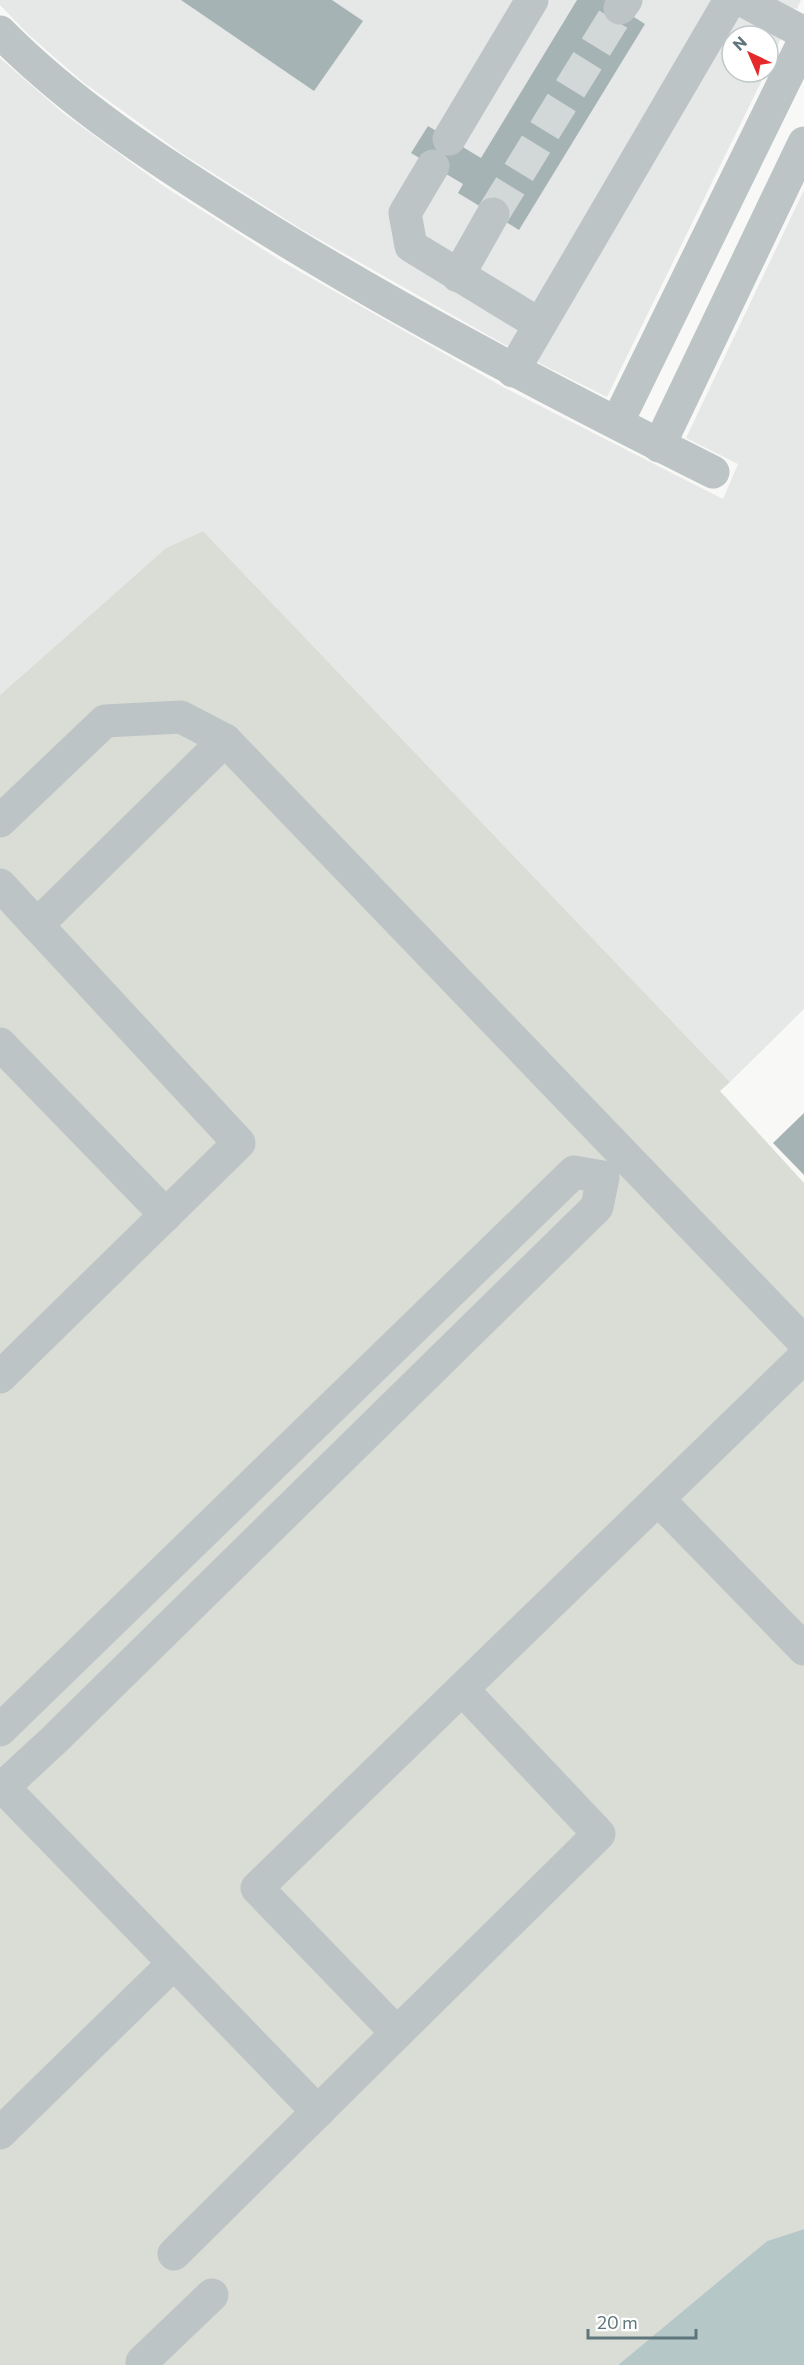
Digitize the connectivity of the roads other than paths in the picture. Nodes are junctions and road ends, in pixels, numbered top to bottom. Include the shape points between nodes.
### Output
1 (532, 0) edge
2 (730, 0) edge
3 (742, 0) edge
4 (0, 32) edge
5 (804, 33) edge
6 (804, 41) edge
7 (804, 143) edge
8 (494, 214) tunnel mouth
9 (458, 276) junction
10 (539, 324) junction
11 (513, 371) junction
12 (617, 423) junction
13 (659, 446) junction
14 (712, 472) dead end
15 (225, 740) junction
16 (0, 821) edge
17 (0, 885) edge
18 (37, 925) junction
19 (0, 1044) edge
20 (614, 1166) junction
21 (166, 1215) junction
22 (804, 1342) edge
23 (804, 1357) edge
24 (0, 1377) edge
25 (658, 1499) junction
26 (804, 1648) edge
27 (462, 1689) junction
28 (0, 1730) edge
29 (1, 1787) edge
30 (174, 1963) junction
31 (397, 2033) junction
32 (318, 2112) junction
33 (0, 2133) edge
34 (174, 2254) dead end
35 (212, 2295) dead end
36 (142, 2362) dead end

1 - 9 street via 405,213 411,246
2 - 10 street
3 - 5 street
4 - 11 street via 73,98 171,169 292,245
6 - 12 street
7 - 13 street
8 - 9 street
9 - 10 street
10 - 11 street
11 - 12 street
12 - 13 street
13 - 14 street
15 - 16 street via 181,717 105,721
15 - 18 street
15 - 20 street
17 - 18 street
18 - 21 street via 239,1143
19 - 21 street
20 - 22 street
20 - 28 street via 574,1172
20 - 29 street via 597,1207 54,1740
21 - 24 street
23 - 25 street
25 - 26 street
25 - 27 street
27 - 31 street via 599,1834
27 - 31 street via 257,1888
29 - 30 street
30 - 32 street
30 - 33 street
31 - 32 street
32 - 34 street
35 - 36 street

